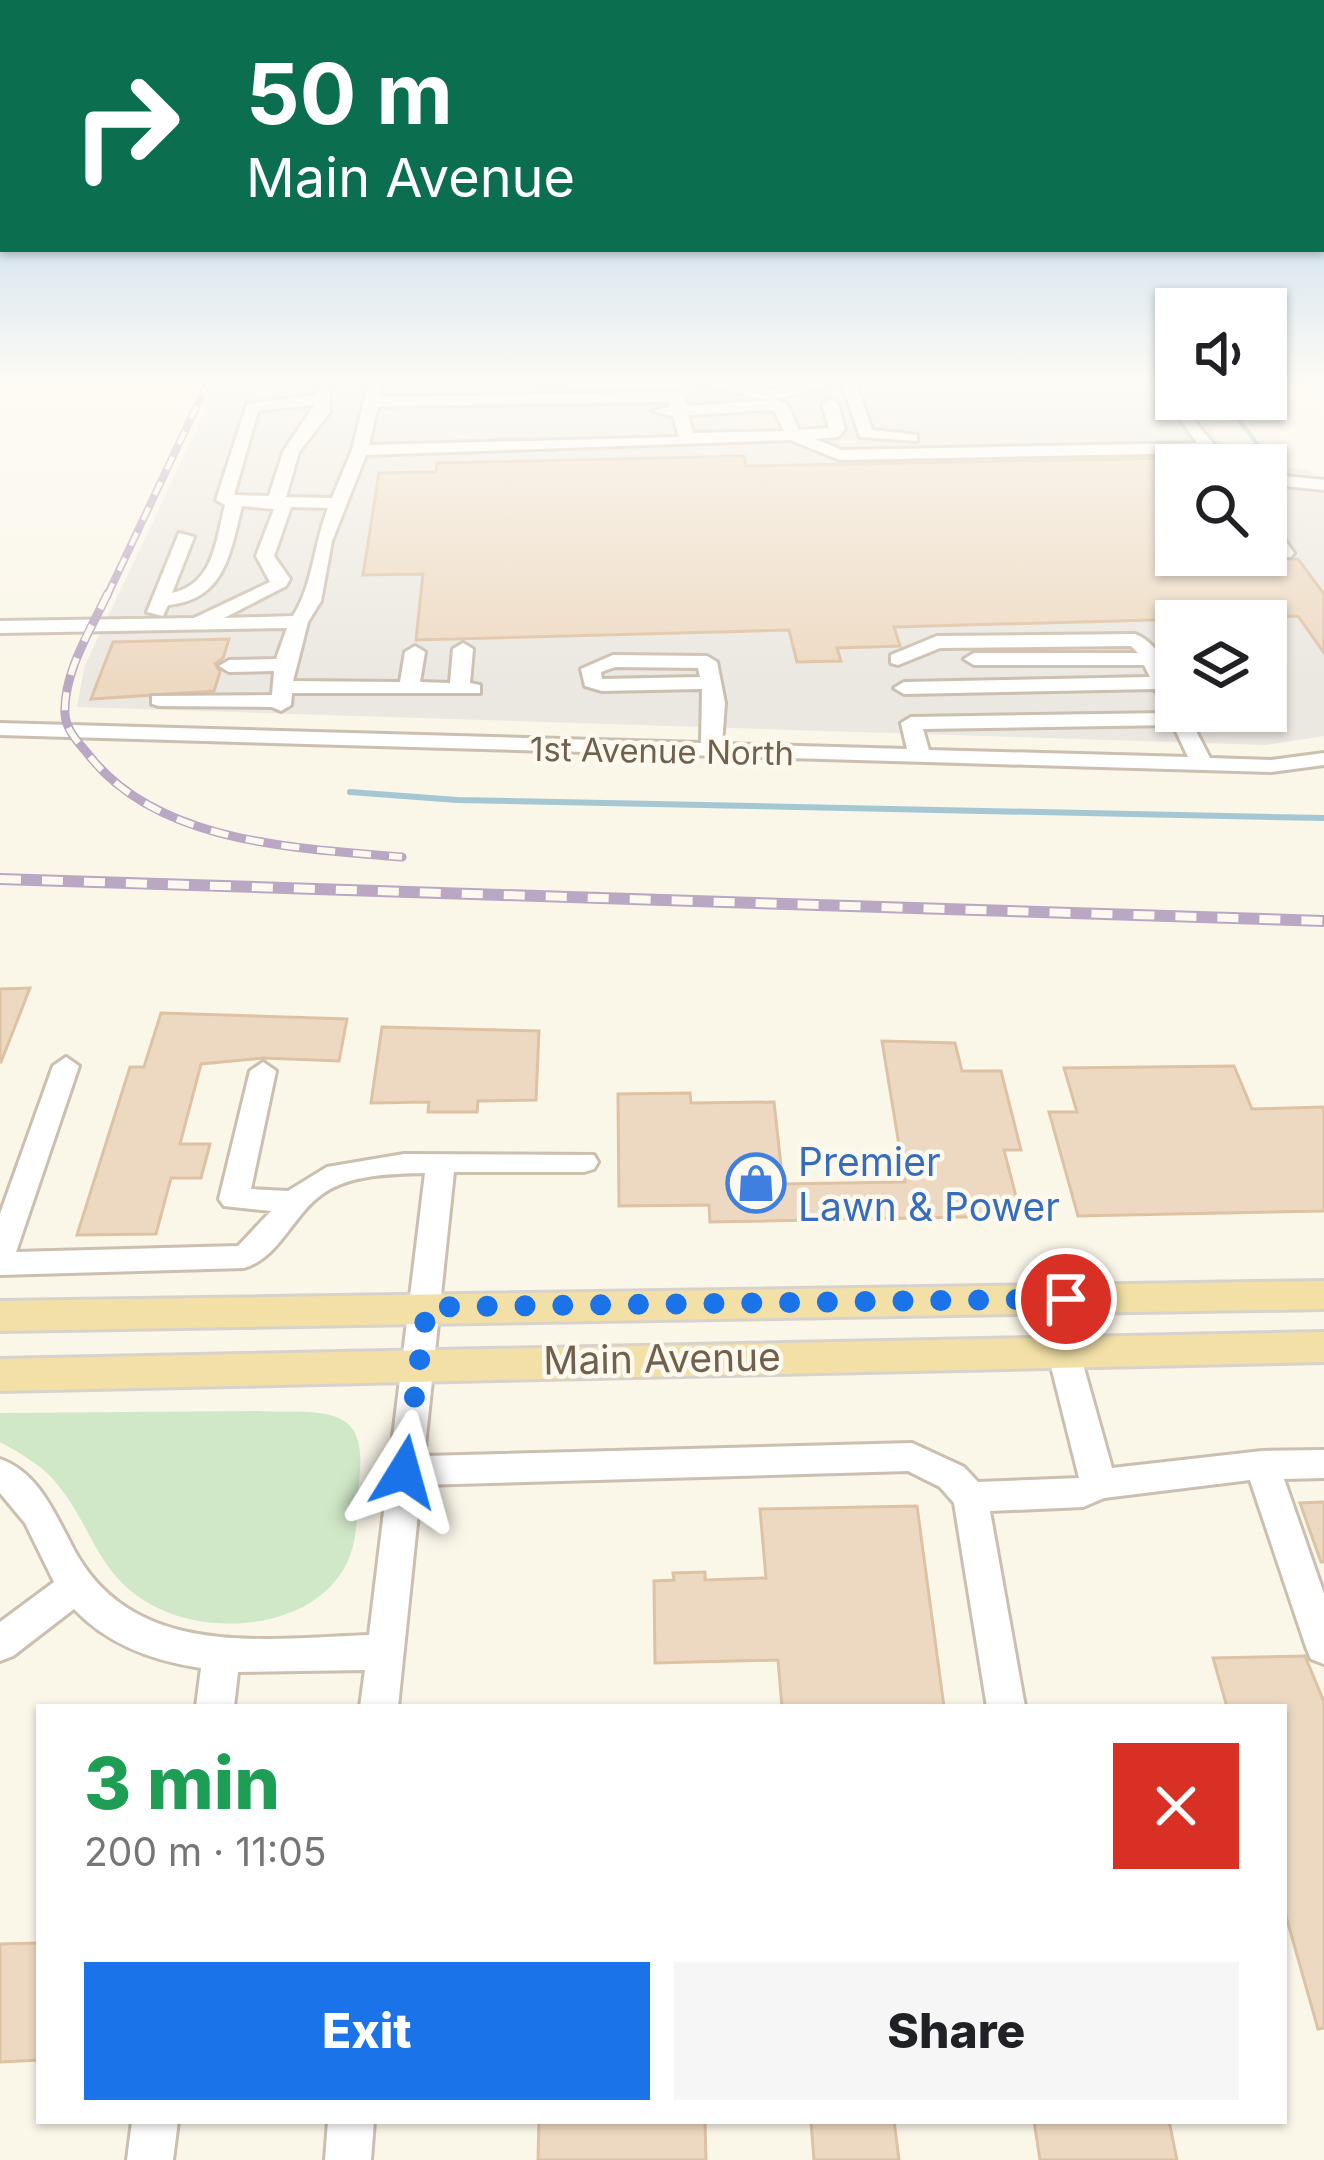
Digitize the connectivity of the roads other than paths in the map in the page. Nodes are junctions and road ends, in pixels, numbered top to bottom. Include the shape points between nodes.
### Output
1 (230, 481) edge
2 (285, 481) edge
3 (348, 481) edge
4 (1287, 481) edge
5 (1324, 485) edge
6 (234, 502) junction
7 (277, 503) junction
8 (339, 503) junction
9 (185, 537) dead end
10 (317, 583) junction
11 (277, 586) junction
12 (160, 600) junction
13 (299, 622) junction
14 (192, 625) junction
15 (244, 625) junction
16 (150, 626) junction
17 (0, 627) edge
18 (464, 650) dead end
19 (415, 652) dead end
20 (1155, 668) edge
21 (711, 682) junction
22 (1155, 683) edge
23 (283, 684) junction
24 (409, 688) junction
25 (904, 688) junction
26 (159, 700) dead end
27 (1062, 718) junction
28 (1155, 719) edge
29 (911, 723) junction
30 (0, 729) edge
31 (1186, 732) edge
32 (276, 738) junction
33 (711, 752) junction
34 (920, 757) junction
35 (1324, 759) edge
36 (1075, 761) junction
37 (1202, 764) junction
38 (66, 1066) dead end
39 (263, 1071) dead end
40 (584, 1162) dead end
41 (440, 1165) junction
42 (294, 1202) junction
43 (0, 1260) edge
44 (1324, 1295) edge
45 (427, 1307) junction
46 (0, 1316) edge
47 (1324, 1347) edge
48 (1063, 1350) junction
49 (418, 1363) junction
50 (0, 1375) edge
51 (1324, 1464) edge
52 (1262, 1465) junction
53 (404, 1472) junction
54 (0, 1473) edge
55 (1099, 1484) junction
56 (970, 1497) junction
57 (76, 1586) junction
58 (0, 1644) edge
59 (1324, 1647) edge
60 (381, 1652) junction
61 (222, 1653) junction
62 (215, 1704) edge
63 (379, 1704) edge
64 (1005, 1704) edge
65 (155, 2124) edge
66 (351, 2124) edge
67 (150, 2160) edge
68 (347, 2160) edge

1 - 6 street via 225,502
2 - 7 street
3 - 8 street
4 - 5 street
6 - 7 street
6 - 12 street via 206,588
7 - 8 street
7 - 11 street via 283,508 265,556 281,579
8 - 10 street
9 - 12 street
10 - 11 street
10 - 13 street
11 - 14 street
12 - 16 street
13 - 15 street
13 - 23 street
14 - 15 street
14 - 16 street
15 - 23 street via 234,658
16 - 17 street
18 - 24 street via 466,689
19 - 24 street
20 - 25 street via 1148,653 898,659
21 - 21 street via 707,662 695,658 591,669 592,682 602,685
21 - 33 street
22 - 25 street
23 - 24 street
23 - 26 street
23 - 32 street
25 - 29 street
27 - 28 street
27 - 29 street
27 - 36 street
29 - 34 street
30 - 32 street, 1st Avenue North
31 - 37 street
32 - 33 street, 1st Avenue North
33 - 34 street, 1st Avenue North
34 - 36 street, 1st Avenue North
35 - 37 street, 1st Avenue North
36 - 37 street, 1st Avenue North
38 - 43 street
39 - 42 street via 235,1199
40 - 41 street
41 - 42 street via 338,1172
41 - 45 street
42 - 43 street via 269,1241 244,1257
44 - 45 main road, Main Avenue
45 - 46 main road, Main Avenue
45 - 49 street
47 - 48 main road, Main Avenue
48 - 49 main road, Main Avenue
48 - 55 street
49 - 50 main road, Main Avenue
49 - 53 street
51 - 52 street
52 - 55 street
52 - 59 street
53 - 56 street via 893,1455 952,1477
53 - 60 street
54 - 57 street via 46,1520
55 - 56 street via 1070,1493
56 - 64 street
57 - 58 street
57 - 61 street via 146,1638
60 - 61 street
60 - 63 street
61 - 62 street
65 - 67 street
66 - 68 street

